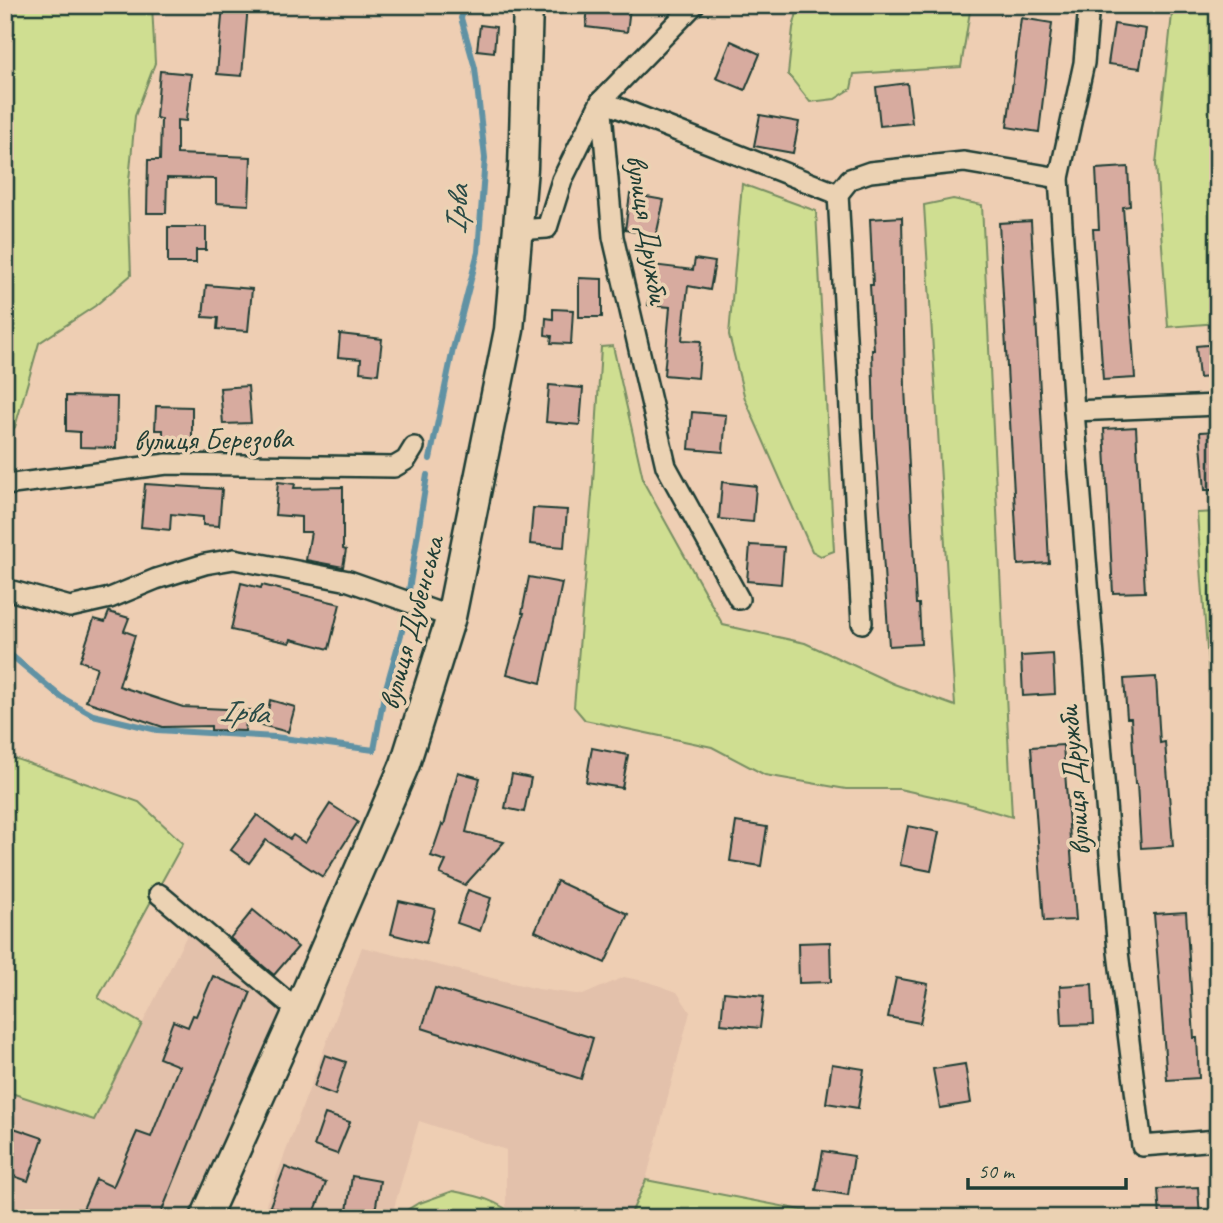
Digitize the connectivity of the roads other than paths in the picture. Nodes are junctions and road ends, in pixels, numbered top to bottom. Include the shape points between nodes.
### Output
1 (528, 5) edge
2 (694, 5) edge
3 (1089, 5) edge
4 (601, 101) junction
5 (1059, 178) junction
6 (838, 194) junction
7 (518, 230) junction
8 (1218, 405) edge
9 (1074, 411) junction
10 (414, 447) dead end
11 (5, 485) edge
12 (5, 589) edge
13 (738, 599) dead end
14 (451, 617) junction
15 (862, 623) dead end
16 (159, 894) dead end
17 (298, 1010) junction
18 (1218, 1140) edge
19 (205, 1218) edge

1 - 7 main road, вулиця Дубенська
2 - 4 street
3 - 5 street, вулиця Дружби via 1084,63
4 - 6 street, вулиця Дружби
4 - 7 street via 562,180 547,228
4 - 13 street, вулиця Дружби via 613,237 666,466
5 - 6 street via 964,162 870,172 850,179
5 - 9 street, вулиця Дружби
6 - 15 street
7 - 14 main road, вулиця Дубенська via 509,330
8 - 9 street
9 - 18 street, вулиця Дружби via 1118,952 1142,1146
10 - 11 street, вулиця Березова via 406,460 394,467 167,464
12 - 14 street via 69,607 234,559 349,581
14 - 17 main road, вулиця Дубенська via 405,764
16 - 17 street
17 - 19 main road, вулиця Дубенська

